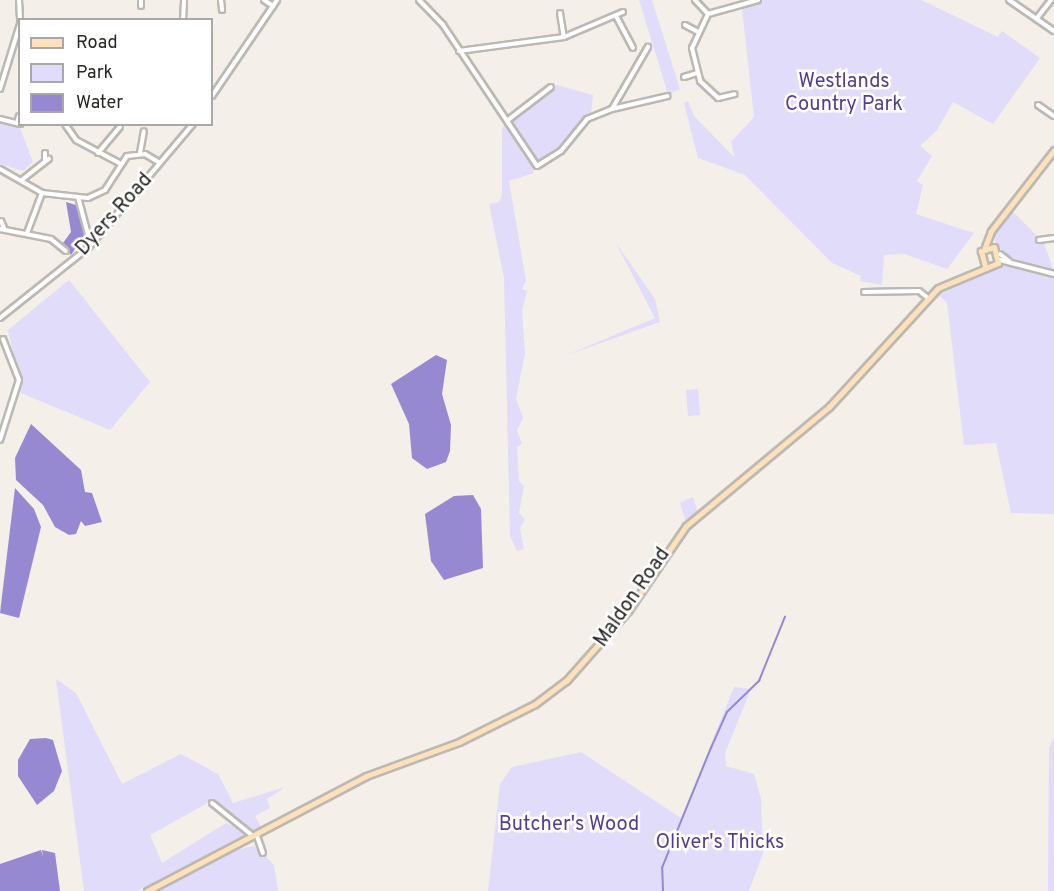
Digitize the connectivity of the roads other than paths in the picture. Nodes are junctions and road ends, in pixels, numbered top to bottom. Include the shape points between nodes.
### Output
1 (19, 0) edge
2 (141, 0) edge
3 (184, 0) edge
4 (221, 0) edge
5 (264, 0) edge
6 (278, 0) edge
7 (419, 0) edge
8 (758, 0) edge
9 (1010, 0) edge
10 (1051, 0) edge
11 (696, 2) edge
12 (141, 6) dead end
13 (273, 6) junction
14 (222, 10) dead end
15 (623, 12) dead end
16 (560, 13) dead end
17 (708, 14) junction
18 (616, 16) junction
19 (20, 18) edge
20 (183, 18) edge
21 (1037, 18) junction
22 (685, 25) dead end
23 (18, 30) edge
24 (1054, 31) edge
25 (698, 32) junction
26 (564, 37) junction
27 (648, 47) dead end
28 (633, 48) dead end
29 (459, 51) junction
30 (698, 73) junction
31 (684, 77) dead end
32 (551, 87) dead end
33 (0, 89) edge
34 (735, 94) dead end
35 (213, 95) edge
36 (668, 96) dead end
37 (1038, 105) dead end
38 (612, 109) junction
39 (1054, 116) edge
40 (0, 119) edge
41 (508, 120) junction
42 (18, 124) edge
43 (66, 126) edge
44 (191, 126) edge
45 (120, 127) dead end
46 (144, 131) dead end
47 (1054, 150) edge
48 (45, 153) dead end
49 (98, 153) junction
50 (140, 153) junction
51 (119, 163) junction
52 (160, 163) junction
53 (0, 170) edge
54 (23, 178) junction
55 (42, 193) junction
56 (78, 197) junction
57 (2, 221) dead end
58 (994, 227) junction
59 (2, 228) edge
60 (27, 233) junction
61 (88, 234) dead end
62 (1054, 238) edge
63 (1040, 240) dead end
64 (1046, 240) junction
65 (1047, 246) dead end
66 (985, 247) junction
67 (994, 247) junction
68 (66, 251) dead end
69 (1000, 257) junction
70 (980, 260) junction
71 (985, 266) junction
72 (966, 272) junction
73 (1054, 274) edge
74 (864, 292) dead end
75 (928, 298) junction
76 (0, 318) edge
77 (3, 339) dead end
78 (0, 440) edge
79 (212, 803) dead end
80 (255, 837) junction
81 (264, 853) dead end
82 (147, 891) edge

1 - 19 street
2 - 12 street
3 - 20 street
4 - 14 street
5 - 13 street
6 - 13 street
7 - 29 street
8 - 17 street
9 - 21 street
10 - 21 street
11 - 17 street
13 - 35 street
15 - 18 street
16 - 26 street
17 - 25 street
18 - 26 street
18 - 28 street
21 - 24 street
22 - 25 street
23 - 33 street
25 - 30 street via 692,48
26 - 29 street
27 - 38 street
29 - 41 street
30 - 31 street
30 - 34 street via 710,94
32 - 41 street
36 - 38 street
37 - 39 street
38 - 41 street via 587,119 561,151 537,166
40 - 42 street
43 - 49 street via 76,140
44 - 52 street, Dyers Road
45 - 49 street
46 - 50 street
47 - 58 main road
48 - 54 street via 47,160
49 - 51 street
50 - 51 street
50 - 52 street
51 - 56 street via 102,193
52 - 76 street, Dyers Road via 89,247
53 - 54 street
54 - 55 street
55 - 56 street
55 - 60 street
56 - 61 street
57 - 59 street
58 - 66 main road
58 - 67 main road
59 - 60 street
60 - 68 street via 54,240
62 - 64 street
63 - 64 street
64 - 65 street
66 - 67 main road
66 - 70 main road
67 - 69 main road
69 - 71 main road, Maldon Road
69 - 73 street
70 - 71 main road
70 - 72 main road, Maldon Road
71 - 72 main road, Maldon Road
72 - 75 main road, Maldon Road
74 - 75 street via 919,291
75 - 80 main road, Maldon Road via 828,407 682,530 628,611 566,681 534,705 459,742 366,776
77 - 78 street via 19,380
79 - 80 street
80 - 81 street
80 - 82 main road, Maldon Road

